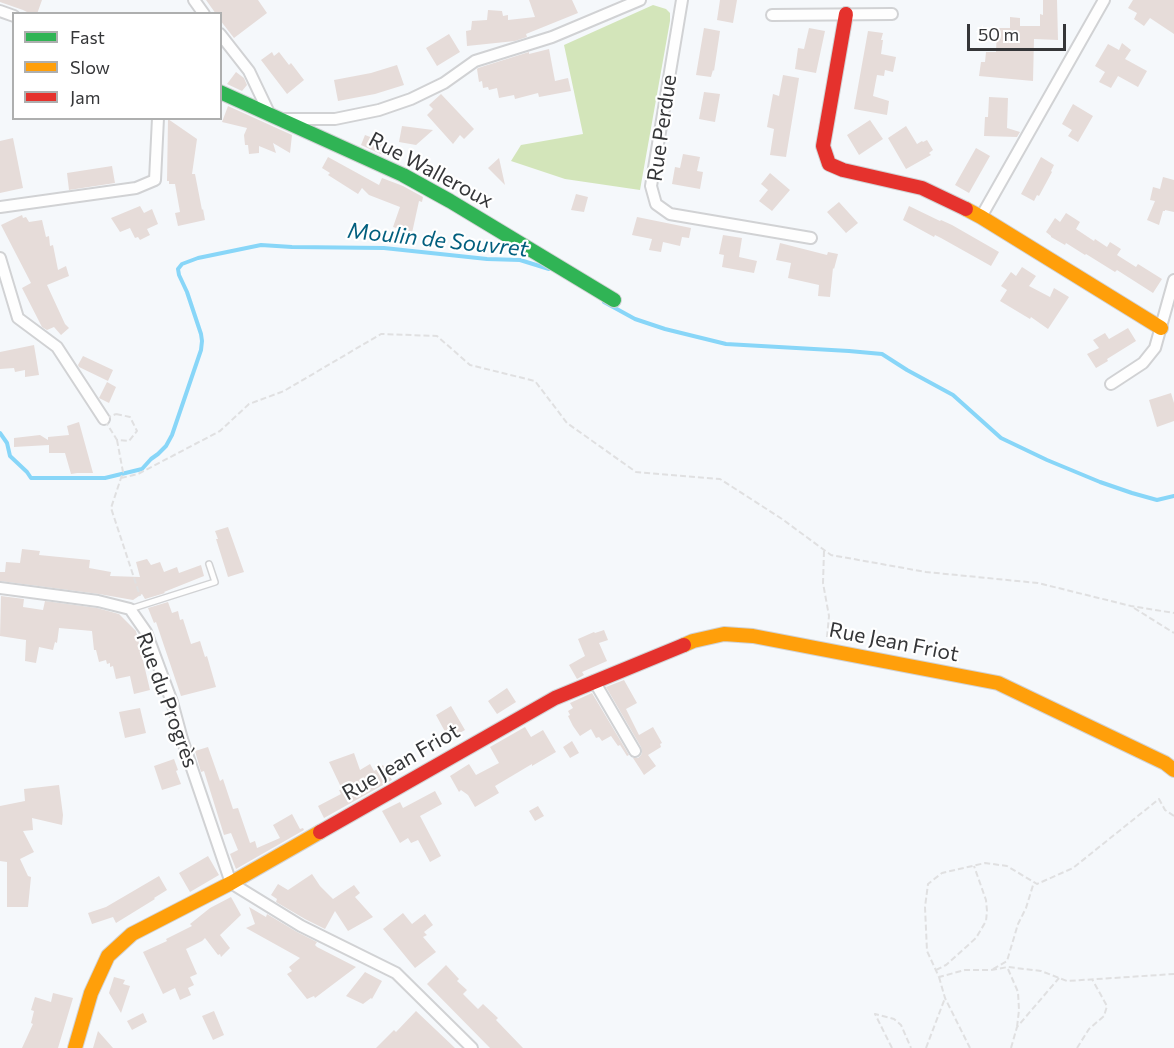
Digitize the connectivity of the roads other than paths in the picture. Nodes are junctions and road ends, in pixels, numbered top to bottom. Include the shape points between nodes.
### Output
1 (640, 0) edge
2 (682, 0) edge
3 (1104, 0) edge
4 (846, 14) junction
5 (892, 14) dead end
6 (772, 15) dead end
7 (222, 37) edge
8 (222, 93) edge
9 (274, 117) junction
10 (158, 120) edge
11 (0, 207) edge
12 (981, 217) junction
13 (811, 238) dead end
14 (0, 258) edge
15 (1174, 280) edge
16 (614, 300) dead end
17 (1161, 328) junction
18 (1111, 384) dead end
19 (104, 419) road end
20 (209, 564) dead end
21 (0, 588) edge
22 (130, 609) junction
23 (594, 681) junction
24 (634, 751) dead end
25 (1174, 770) edge
26 (231, 883) junction
27 (75, 1048) edge
28 (472, 1048) edge

1 - 9 street via 552,38 475,61 444,83 379,110 335,119
2 - 13 street, Rue Perdue via 651,186 656,204 670,214
3 - 12 street
4 - 5 street
4 - 6 street
4 - 12 street via 824,147 829,164 922,188
7 - 9 street via 249,71
8 - 9 street, Rue Walleroux
9 - 16 street, Rue Walleroux via 403,175
10 - 11 street via 155,180 136,188
12 - 17 street
14 - 19 street via 18,318 57,347
15 - 17 street
17 - 18 street via 1155,348 1143,363
20 - 22 lane via 215,582
21 - 22 street, Rue du Progrès
22 - 26 street, Rue du Progrès via 146,632 172,702
23 - 24 street
23 - 25 street, Rue Jean Friot via 693,641 724,634 753,636 998,683
23 - 26 street, Rue Jean Friot via 555,698
26 - 27 street, Rue Jean Friot via 132,934 108,956 91,993
26 - 28 street via 301,926 396,973

